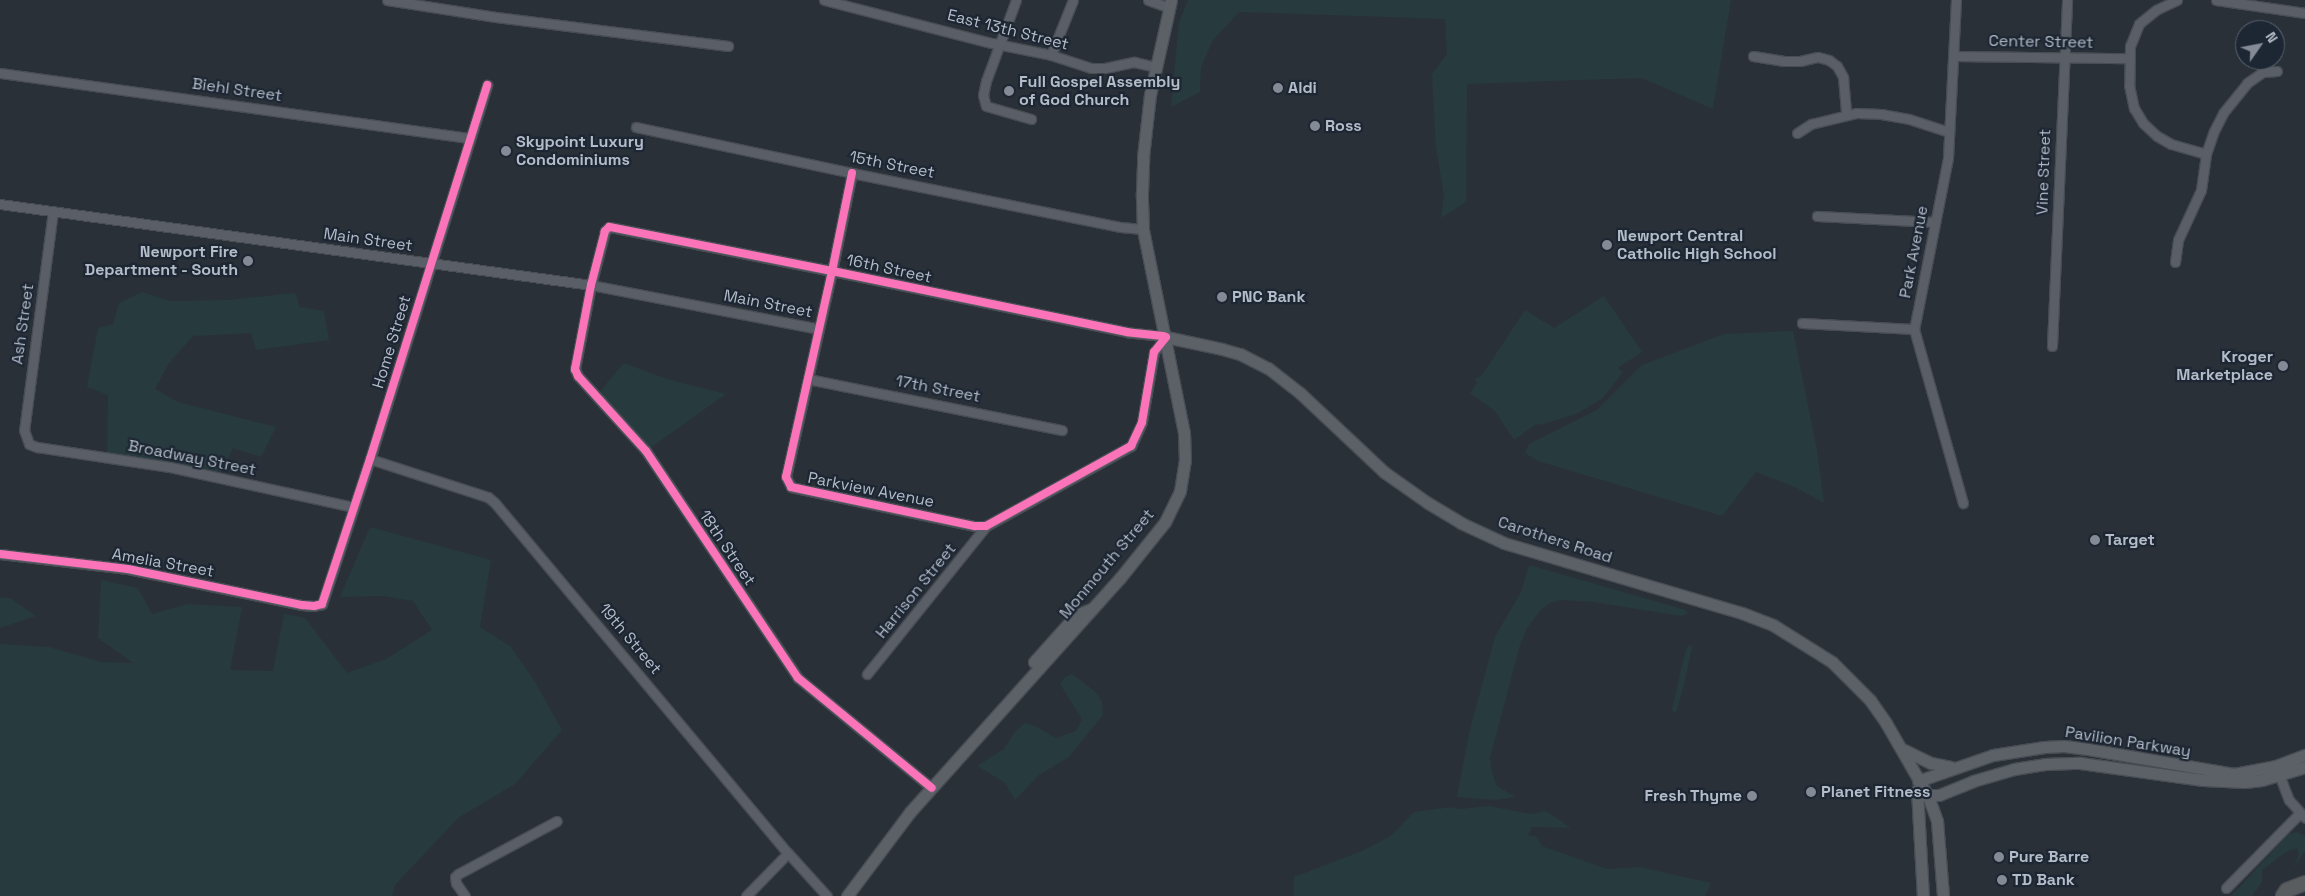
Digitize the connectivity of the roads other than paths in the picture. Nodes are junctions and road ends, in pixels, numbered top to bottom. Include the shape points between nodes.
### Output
1 (387, 0) edge
2 (824, 0) edge
3 (1016, 0) edge
4 (1073, 0) edge
5 (1148, 0) edge
6 (1956, 0) edge
7 (2067, 0) edge
8 (2177, 0) edge
9 (2216, 0) edge
10 (1171, 4) edge
11 (2305, 13) edge
12 (999, 44) junction
13 (728, 46) dead end
14 (1051, 55) junction
15 (1753, 56) dead end
16 (1954, 56) junction
17 (2065, 57) junction
18 (2128, 58) junction
19 (1156, 67) junction
20 (2277, 71) dead end
21 (0, 73) edge
22 (487, 85) dead end
23 (1846, 115) junction
24 (1030, 119) dead end
25 (636, 127) dead end
26 (1949, 132) junction
27 (1797, 133) dead end
28 (470, 138) junction
29 (2206, 154) junction
30 (852, 173) junction
31 (0, 204) edge
32 (53, 212) junction
33 (1817, 216) dead end
34 (1935, 222) junction
35 (1143, 229) junction
36 (2175, 262) dead end
37 (430, 263) junction
38 (832, 271) junction
39 (591, 285) junction
40 (1802, 323) dead end
41 (1914, 329) junction
42 (819, 330) junction
43 (1166, 337) junction
44 (2052, 346) dead end
45 (808, 379) junction
46 (1062, 430) dead end
47 (27, 441) joint
48 (370, 459) junction
49 (1963, 503) dead end
50 (353, 507) junction
51 (986, 526) junction
52 (0, 554) edge
53 (319, 606) joint
54 (867, 674) dead end
55 (1902, 749) junction
56 (2305, 755) edge
57 (2305, 767) edge
58 (1954, 768) junction
59 (2278, 771) junction
60 (1918, 781) junction
61 (932, 788) junction
62 (1922, 796) junction
63 (2302, 815) edge
64 (557, 821) dead end
65 (788, 853) junction
66 (2305, 883) edge
67 (2226, 888) dead end
68 (465, 896) edge
69 (746, 896) edge
70 (827, 896) edge
71 (847, 896) edge
72 (1923, 896) edge
73 (1943, 896) edge
74 (2283, 896) edge
75 (2296, 896) edge

1 - 13 street
2 - 12 street, East 13th Street
3 - 12 street
4 - 14 street
5 - 10 street
6 - 16 street, Park Avenue
7 - 17 street, Vine Street
8 - 18 street via 2156,10 2139,24
9 - 11 street
10 - 19 main road, Monmouth Street
12 - 14 street, East 13th Street
12 - 24 street via 984,88 986,106
14 - 19 street, East 13th Street via 1090,68 1134,62
15 - 23 street via 1783,61 1818,57 1829,60 1838,66 1843,77
16 - 17 street, Center Street
16 - 26 street, Park Avenue
17 - 18 street, Center Street
17 - 44 street, Vine Street
18 - 29 street via 2134,108 2143,123 2171,144
19 - 35 main road, Monmouth Street via 1143,157
20 - 29 street via 2264,72 2247,83 2223,113
21 - 28 street, Biehl Street
22 - 28 street, Home Street
23 - 26 street via 1856,112 1881,114
23 - 27 street via 1811,124
25 - 30 street, 15th Street
26 - 34 street, Park Avenue via 1948,158
28 - 37 street, Home Street
29 - 36 street via 2202,190 2178,240
30 - 35 street, 15th Street
30 - 38 street, Parkview Avenue
31 - 32 street, Main Street
32 - 37 street, Main Street
32 - 47 street, Ash Street via 24,430
33 - 34 street
34 - 41 street, Park Avenue
35 - 43 main road, Monmouth Street
37 - 39 street, Main Street
37 - 48 street, Home Street
38 - 39 street, 16th Street via 609,227 605,231
38 - 42 street, Parkview Avenue
38 - 43 street, 16th Street
39 - 42 street, Main Street
39 - 61 street, 18th Street via 575,369 578,376 646,452 798,678
40 - 41 street
41 - 49 street, Park Avenue
42 - 45 street, Parkview Avenue
43 - 51 street via 1154,352 1142,422 1131,446
43 - 55 main road, Carothers Road via 1240,354 1268,368 1300,393 1384,472 1461,523 1504,543 1742,612 1786,633 1832,662 1852,680 1870,700
43 - 61 main road, Monmouth Street via 1184,433 1185,462 1181,487 1165,522 1093,608 1076,614 1024,674 1021,687
45 - 46 street, 17th Street
45 - 51 street, Parkview Avenue via 786,477 791,487
47 - 50 street, Broadway Street via 37,447 170,467
48 - 50 street, Home Street
48 - 65 street, 19th Street via 488,496
50 - 53 street, Home Street
51 - 54 street, Harrison Street
52 - 53 street, Amelia Street via 128,569
55 - 58 main road via 1931,763
55 - 60 main road, Carothers Road
56 - 59 main road, Pavilion Parkway
57 - 59 main road, Pavilion Parkway
58 - 59 main road, Pavilion Parkway via 2010,752 2064,746 2216,772
58 - 60 main road, Pavilion Parkway
59 - 62 main road, Pavilion Parkway via 2254,781 2227,782 2080,763 2045,764 2014,769 1939,794
59 - 63 street via 2289,800
60 - 62 main road
61 - 71 main road
62 - 72 main road
62 - 73 main road via 1937,821
63 - 67 street
64 - 68 street via 458,874 456,883
65 - 69 street
65 - 70 street, 19th Street
66 - 74 highway via 2287,890
66 - 75 highway

